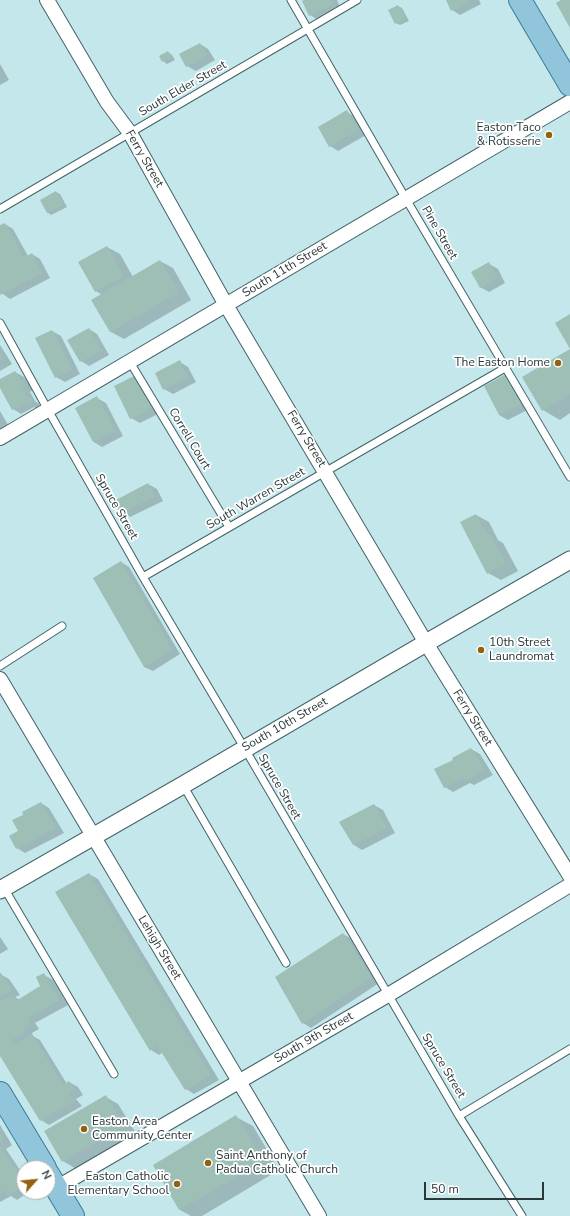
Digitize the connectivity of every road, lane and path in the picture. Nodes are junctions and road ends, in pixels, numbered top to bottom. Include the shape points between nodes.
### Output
1 (47, 0) edge
2 (291, 0) edge
3 (357, 0) edge
4 (520, 0) edge
5 (308, 29) junction
6 (570, 85) edge
7 (570, 102) edge
8 (130, 133) junction
9 (406, 199) junction
10 (0, 209) edge
11 (226, 305) junction
12 (0, 323) edge
13 (130, 362) junction
14 (505, 368) junction
15 (48, 410) junction
16 (0, 438) edge
17 (325, 472) junction
18 (570, 477) edge
19 (229, 527) junction
20 (570, 560) edge
21 (143, 577) junction
22 (62, 626) dead end
23 (426, 643) junction
24 (0, 666) edge
25 (0, 679) edge
26 (245, 749) junction
27 (183, 785) junction
28 (93, 836) junction
29 (570, 876) edge
30 (570, 885) edge
31 (2, 888) edge
32 (286, 963) dead end
33 (388, 995) junction
34 (570, 1049) edge
35 (114, 1074) dead end
36 (239, 1082) junction
37 (0, 1093) edge
38 (459, 1116) junction
39 (39, 1160) edge
40 (56, 1179) edge
41 (56, 1188) edge
42 (73, 1216) edge
43 (320, 1216) edge
44 (522, 1216) edge

1 - 8 street, Ferry Street via 107,102
2 - 5 lane, Pine Street
3 - 5 lane, South Elder Street
4 - 6 main road
5 - 8 lane, South Elder Street
5 - 9 lane, Pine Street
7 - 9 street, South 11th Street
8 - 10 lane, South Elder Street
8 - 11 street, Ferry Street
9 - 11 street, South 11th Street
9 - 14 lane, Pine Street
11 - 13 street, South 11th Street
11 - 17 street, Ferry Street
12 - 15 lane, Spruce Street
13 - 15 street, South 11th Street
13 - 19 lane, Correll Court
14 - 17 lane, South Warren Street
14 - 18 lane, Pine Street
15 - 16 street, South 11th Street
15 - 21 lane, Spruce Street
17 - 19 lane, South Warren Street
17 - 23 street, Ferry Street
19 - 21 lane, South Warren Street
20 - 23 street, South 10th Street
21 - 26 lane, Spruce Street
22 - 24 lane
23 - 26 street, South 10th Street
23 - 29 street, Ferry Street
25 - 28 street, Lehigh Street
26 - 27 street, South 10th Street
26 - 33 lane, Spruce Street
27 - 28 street, South 10th Street
27 - 32 lane
28 - 31 street, South 10th Street
28 - 36 street, Lehigh Street
30 - 33 street, South 9th Street
31 - 35 lane
33 - 36 street, South 9th Street
33 - 38 lane, Spruce Street
34 - 38 lane
36 - 40 street, South 9th Street
36 - 43 street, Lehigh Street
37 - 39 main road
38 - 44 lane, Spruce Street
41 - 42 main road

